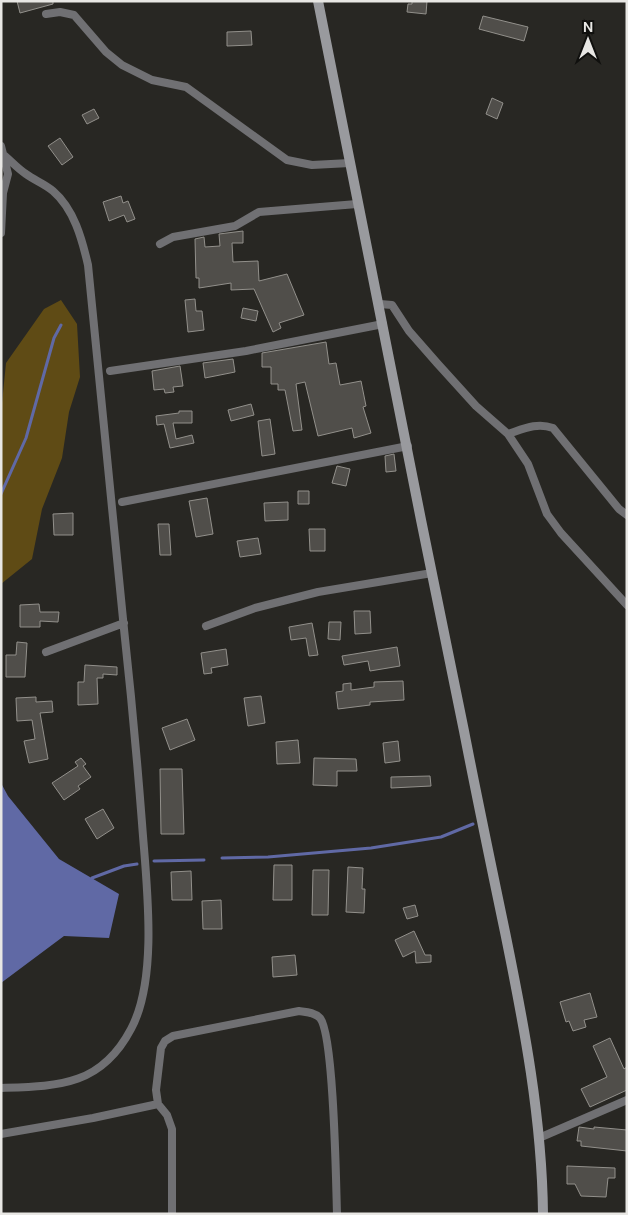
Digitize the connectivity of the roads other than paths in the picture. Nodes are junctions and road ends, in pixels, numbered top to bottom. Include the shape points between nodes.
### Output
1 (318, 1) edge
2 (46, 14) dead end
3 (1, 146) edge
4 (5, 156) junction
5 (350, 162) junction
6 (2, 193) edge
7 (357, 204) junction
8 (1, 233) edge
9 (160, 244) dead end
10 (380, 304) junction
11 (383, 324) junction
12 (110, 371) dead end
13 (508, 434) junction
14 (408, 446) junction
15 (122, 502) dead end
16 (627, 515) edge
17 (432, 573) junction
18 (627, 605) edge
19 (124, 623) junction
20 (206, 626) dead end
21 (46, 652) dead end
22 (1, 1088) edge
23 (627, 1100) edge
24 (158, 1104) junction
25 (1, 1134) edge
26 (539, 1138) junction
27 (172, 1214) edge
28 (337, 1214) edge
29 (543, 1214) edge

1 - 5 main road
2 - 5 street via 74,15 122,66 152,80 186,88 287,160 312,165
3 - 4 street
4 - 6 street via 8,174
4 - 19 street via 64,203 83,242 88,265
5 - 7 main road
6 - 8 street
7 - 9 street via 259,212 235,226 173,237
7 - 10 main road
10 - 11 main road
10 - 13 street via 392,304 409,331 437,363 476,406
11 - 12 street via 246,351
11 - 14 main road
13 - 16 street via 534,426 553,428
13 - 18 street via 528,464 547,514 560,533
14 - 15 street
14 - 17 main road
17 - 20 street via 318,592 254,608
17 - 26 main road via 524,1024
19 - 21 street
19 - 22 street via 147,886 146,975 139,1010 120,1046 87,1076 51,1087
23 - 26 street
24 - 25 street
24 - 27 street via 172,1129
24 - 28 street via 156,1090 164,1041 173,1036 312,1012 320,1018 326,1030
26 - 29 main road

